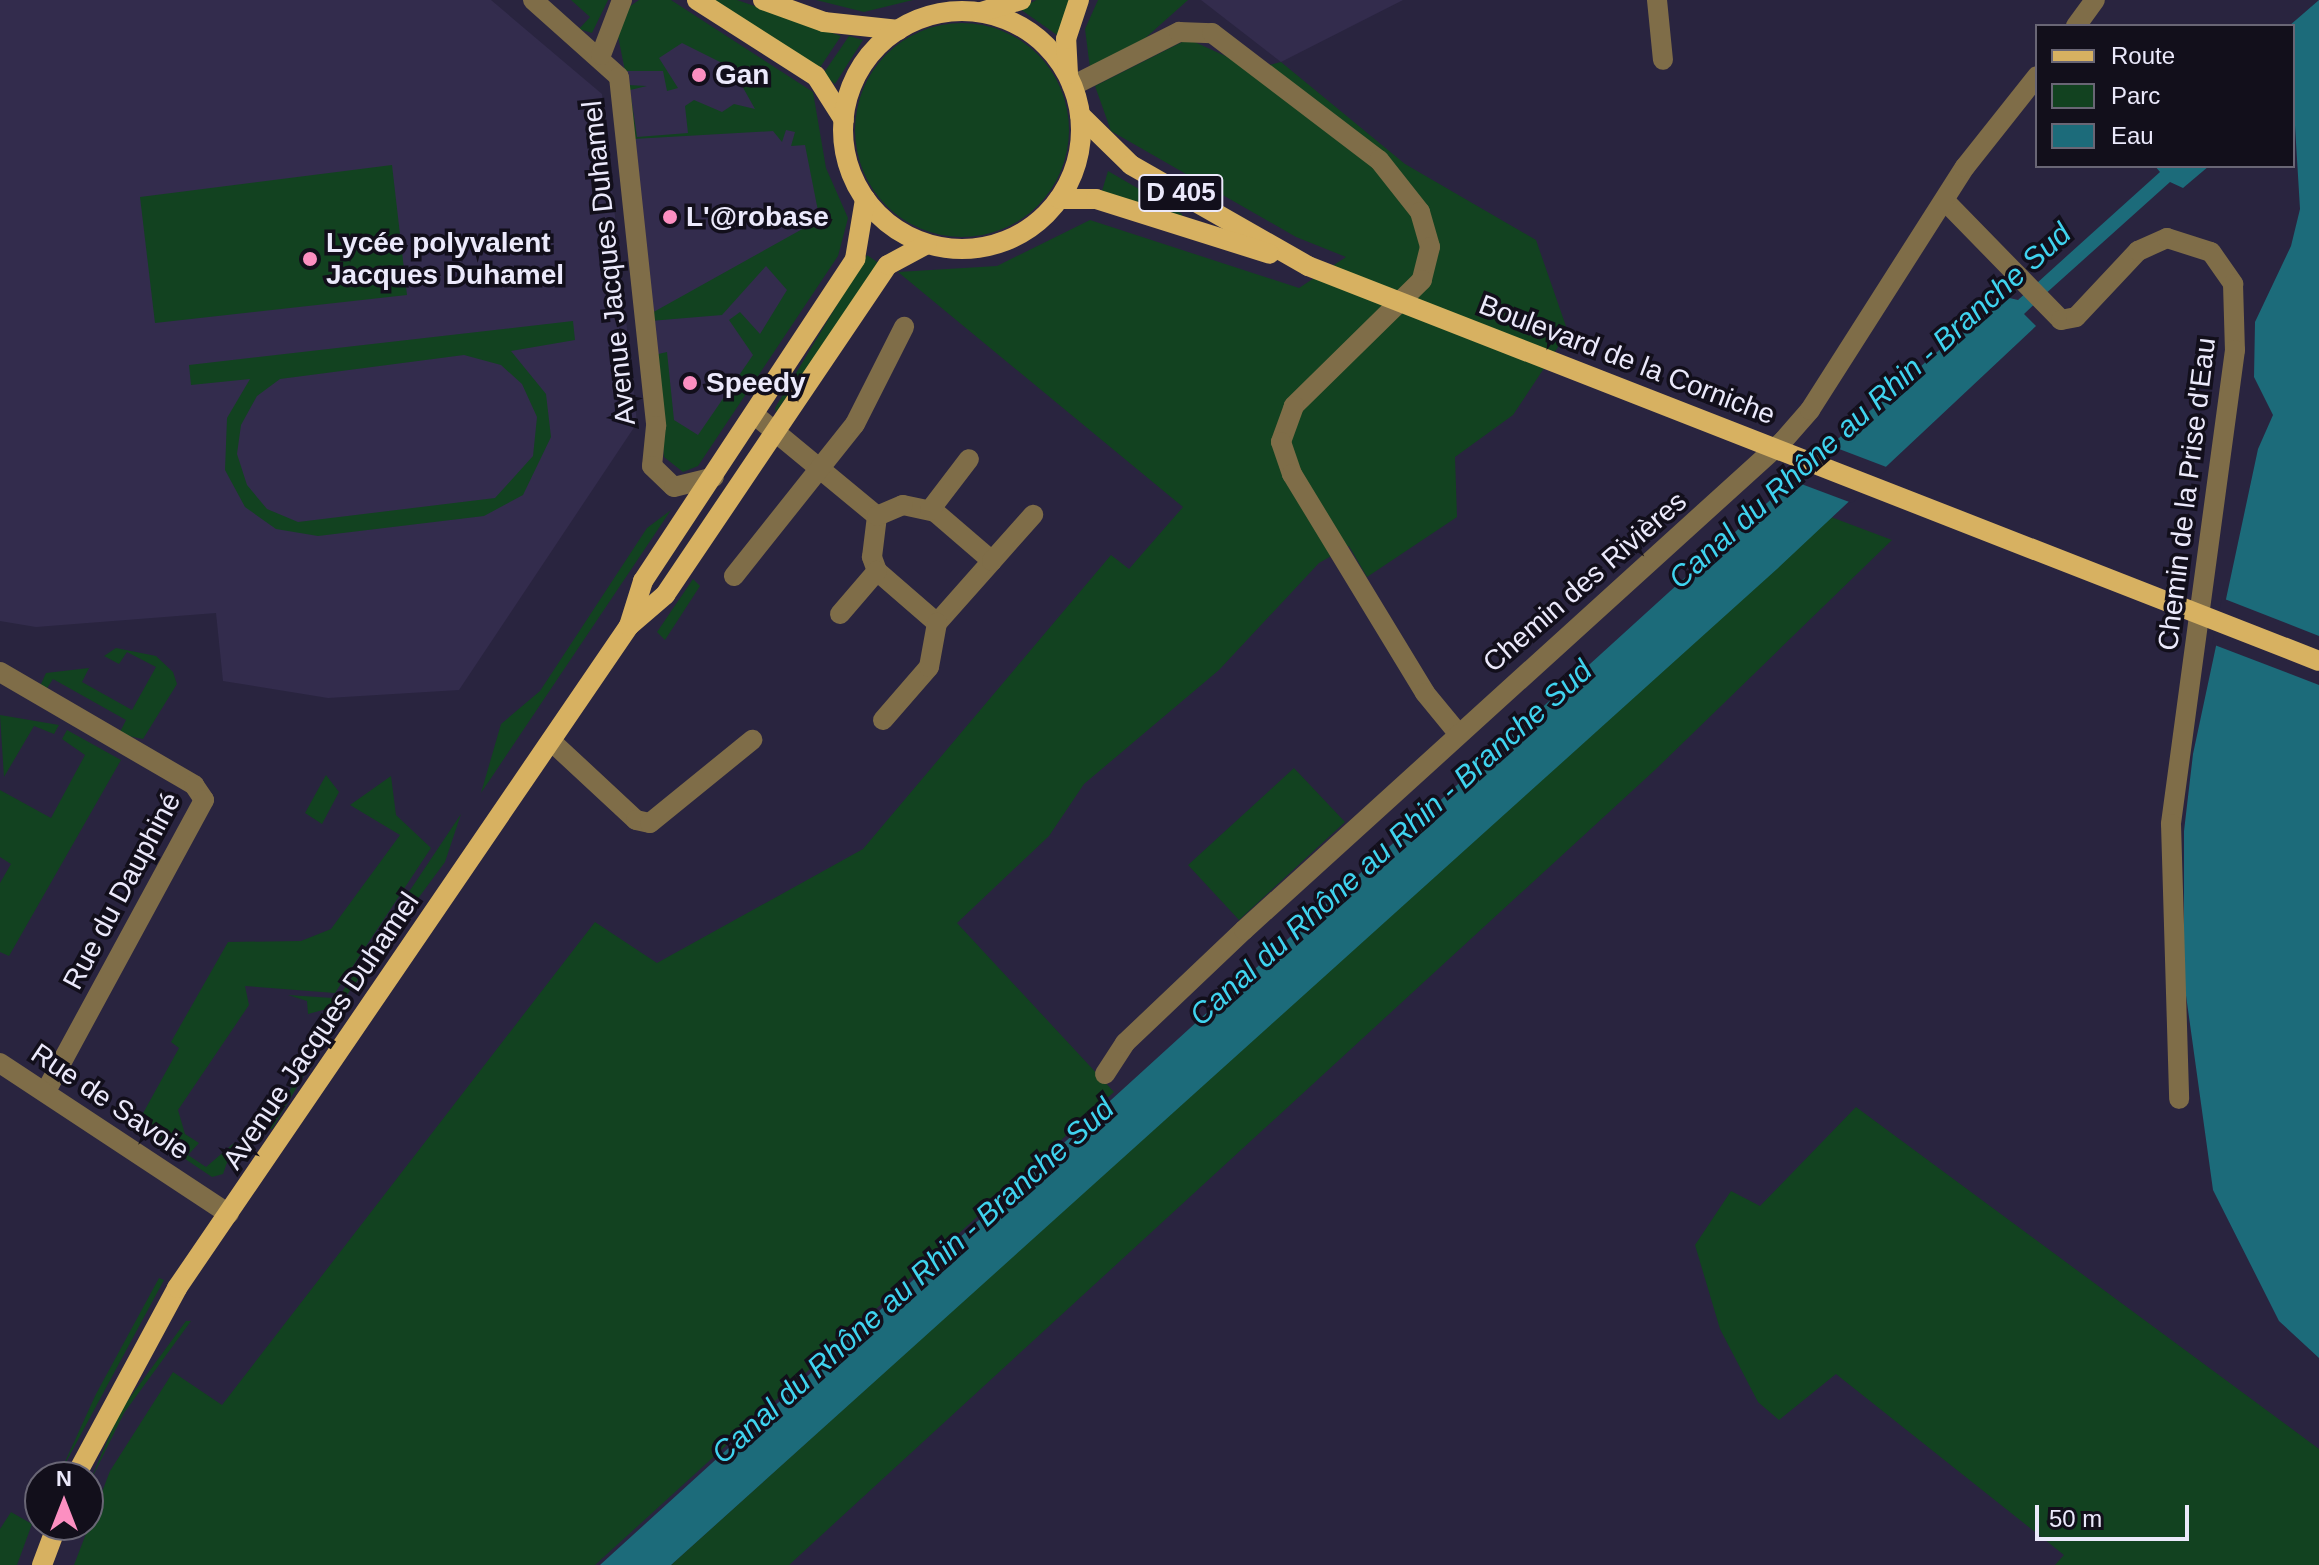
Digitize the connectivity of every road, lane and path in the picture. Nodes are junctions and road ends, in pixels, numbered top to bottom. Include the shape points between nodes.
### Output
1 (533, 0) edge
2 (622, 0) edge
3 (697, 0) edge
4 (763, 0) edge
5 (1021, 0) edge
6 (1079, 0) edge
7 (1657, 0) edge
8 (2095, 0) edge
9 (977, 13) junction
10 (2077, 24) edge
11 (899, 30) junction
12 (601, 55) junction
13 (1663, 60) dead end
14 (2035, 79) edge
15 (1070, 82) junction
16 (1080, 115) junction
17 (844, 120) junction
18 (865, 199) junction
19 (1059, 199) junction
20 (1946, 202) junction
21 (927, 244) junction
22 (1301, 263) junction
23 (904, 327) dead end
24 (756, 416) junction
25 (776, 430) junction
26 (969, 459) dead end
27 (820, 466) junction
28 (714, 477) junction
29 (930, 510) junction
30 (1033, 515) dead end
31 (877, 516) junction
32 (992, 561) junction
33 (877, 571) junction
34 (734, 576) dead end
35 (840, 614) dead end
36 (937, 623) junction
37 (629, 626) junction
38 (2319, 661) edge
39 (4, 671) edge
40 (883, 720) dead end
41 (1457, 732) junction
42 (752, 740) dead end
43 (551, 741) junction
44 (0, 1063) edge
45 (1105, 1074) dead end
46 (46, 1091) junction
47 (2179, 1099) dead end
48 (229, 1214) junction
49 (82, 1461) edge
50 (51, 1541) edge
51 (42, 1565) edge

1 - 12 street
2 - 12 street
3 - 17 main road via 816,76
4 - 11 main road via 824,22
5 - 9 main road
6 - 15 main road via 1066,39
7 - 13 street
8 - 10 street
9 - 11 main road via 931,16
9 - 15 main road via 1036,38
11 - 17 main road via 858,73
12 - 28 street, Avenue Jacques Duhamel via 619,77 656,426 651,459 674,487
14 - 20 street, Chemin des Rivières via 1965,167
15 - 16 main road
15 - 41 street via 1179,32 1212,33 1379,160 1420,212 1430,247 1422,280 1294,406 1281,442 1292,474 1425,693
16 - 19 main road via 1079,154
16 - 22 main road, Boulevard de la Corniche / D 405 via 1131,165
17 - 18 main road via 848,166
18 - 21 main road via 892,227
18 - 24 main road, Avenue Jacques Duhamel via 855,259
19 - 21 main road via 1000,243
19 - 22 main road, Boulevard de la Corniche / D 405 via 1109,202
20 - 41 street, Chemin des Rivières via 1810,410 1783,441
20 - 47 street, Chemin de la Prise d'Eau via 2042,307 2061,320 2076,317 2122,264 2167,238 2211,252 2237,299 2171,824
21 - 25 main road, Avenue Jacques Duhamel via 888,265
22 - 38 main road, Boulevard de la Corniche, bridge
23 - 27 street via 855,424
24 - 25 street
24 - 28 main road, Avenue Jacques Duhamel
25 - 27 street
25 - 37 main road, Avenue Jacques Duhamel via 665,595
26 - 29 street
27 - 31 street
27 - 34 street
28 - 37 main road, Avenue Jacques Duhamel via 643,581
29 - 31 street via 903,505
29 - 32 street
30 - 32 street
31 - 33 street via 869,541
32 - 36 street
33 - 35 street
33 - 36 street
36 - 40 street via 929,667
37 - 43 main road, Avenue Jacques Duhamel
39 - 46 street, Rue du Dauphiné via 32,695 194,785 204,800
41 - 45 street, Chemin des Rivières via 1125,1043
42 - 43 street via 650,823 636,820
43 - 48 main road, Avenue Jacques Duhamel
44 - 46 street, Rue de Savoie
46 - 48 street, Rue de Savoie
48 - 49 main road, Avenue Jacques Duhamel via 110,1401
50 - 51 main road

